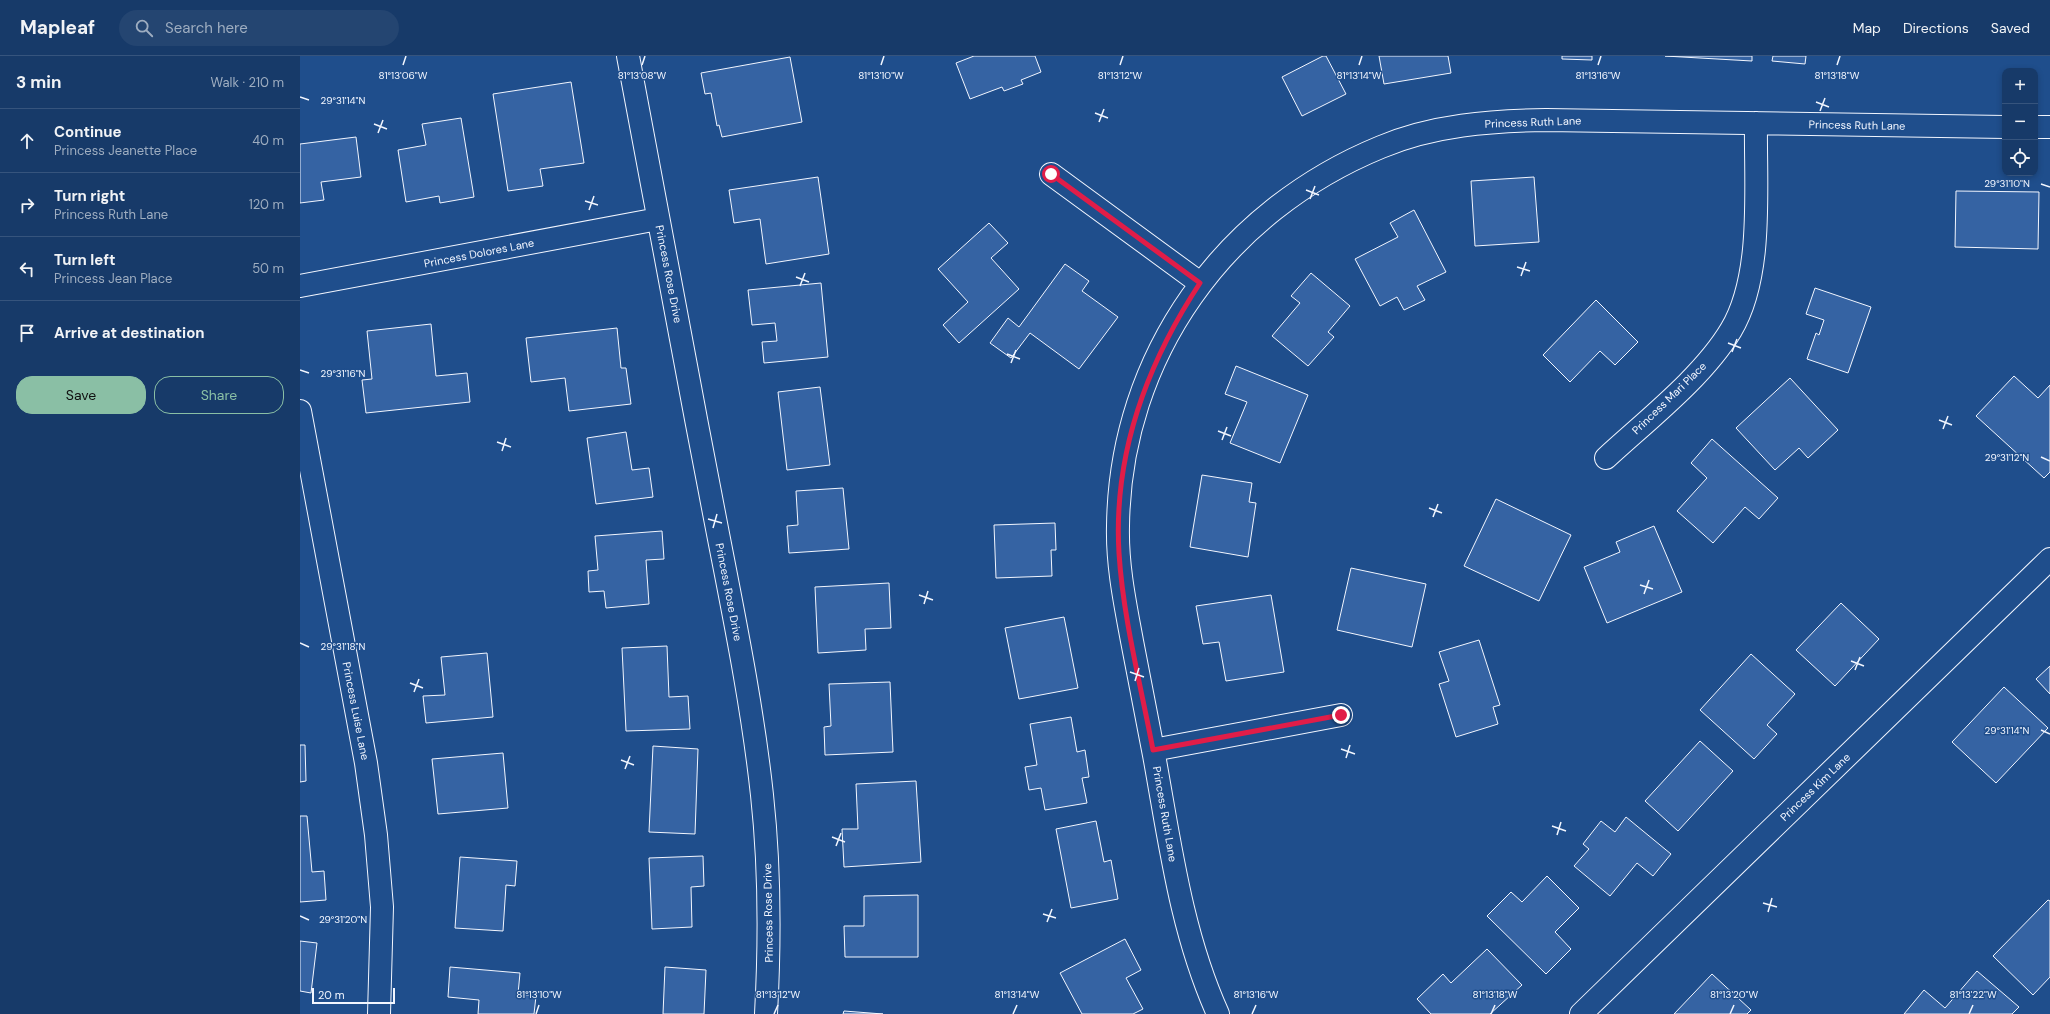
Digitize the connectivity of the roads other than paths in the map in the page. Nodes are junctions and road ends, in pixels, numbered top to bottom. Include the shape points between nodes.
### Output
1 (628, 56) edge
2 (1756, 123) junction
3 (2002, 127) edge
4 (2038, 127) edge
5 (2050, 128) edge
6 (1051, 174) dead end
7 (658, 219) junction
8 (1200, 283) junction
9 (300, 286) edge
10 (300, 411) edge
11 (1606, 458) dead end
12 (2050, 559) edge
13 (1341, 715) dead end
14 (1153, 750) junction
15 (379, 1014) edge
16 (766, 1014) edge
17 (1218, 1014) edge
18 (1581, 1014) edge

1 - 7 street, Princess Rose Drive
2 - 3 street, Princess Ruth Lane
2 - 8 street, Princess Ruth Lane via 1515,120 1422,134 1382,146 1298,191 1253,226
2 - 11 street, Princess Mari Place via 1754,251 1738,316 1724,340 1688,382
4 - 5 street
6 - 8 street
7 - 9 street, Princess Dolores Lane
7 - 16 street, Princess Rose Drive via 756,744 769,885
8 - 14 street, Princess Ruth Lane via 1165,341 1142,393 1125,458 1119,503 1118,547 1122,585
10 - 15 street, Princess Luise Lane via 366,763 376,835 382,907
12 - 18 street, Princess Kim Lane
13 - 14 street
14 - 17 street, Princess Ruth Lane via 1187,928 1202,976

